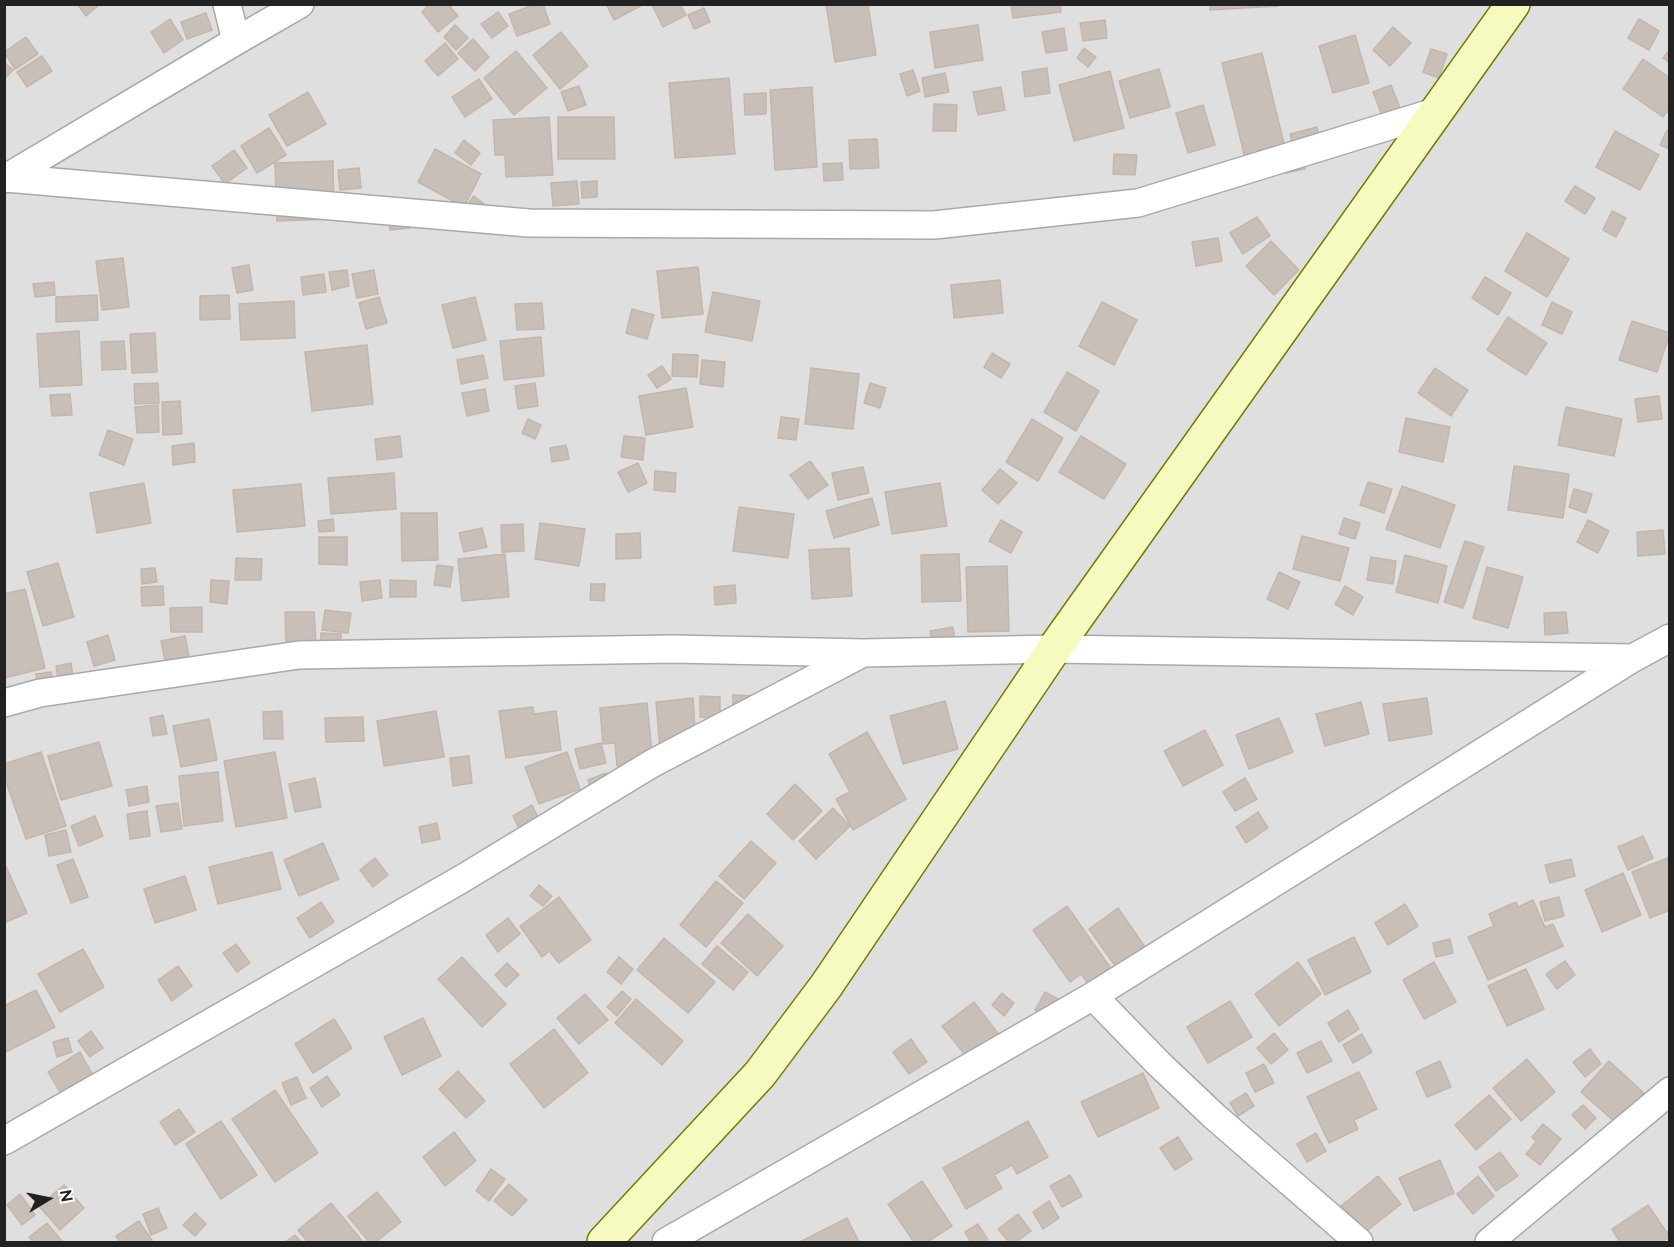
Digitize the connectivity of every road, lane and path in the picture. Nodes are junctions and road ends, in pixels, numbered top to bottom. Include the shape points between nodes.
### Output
1 (227, 4) edge
2 (300, 4) edge
3 (1513, 4) edge
4 (236, 41) junction
5 (1438, 111) junction
6 (5, 178) edge
7 (1670, 639) edge
8 (1054, 649) junction
9 (863, 653) junction
10 (1633, 658) junction
11 (4, 703) edge
12 (1093, 996) junction
13 (1670, 1090) edge
14 (4, 1142) edge
15 (603, 1242) edge
16 (666, 1242) edge
17 (1359, 1242) edge
18 (1489, 1242) edge

1 - 4 street
2 - 4 street
3 - 5 main road
4 - 6 street
5 - 6 street via 1138,203 934,225 529,223
5 - 8 main road
7 - 10 street
8 - 9 street
8 - 10 street
8 - 15 main road via 826,987 760,1074
9 - 11 street via 673,649 299,655 40,693
9 - 14 street via 653,763 460,880
10 - 12 street
12 - 16 street
12 - 17 street via 1214,1116
13 - 18 street

